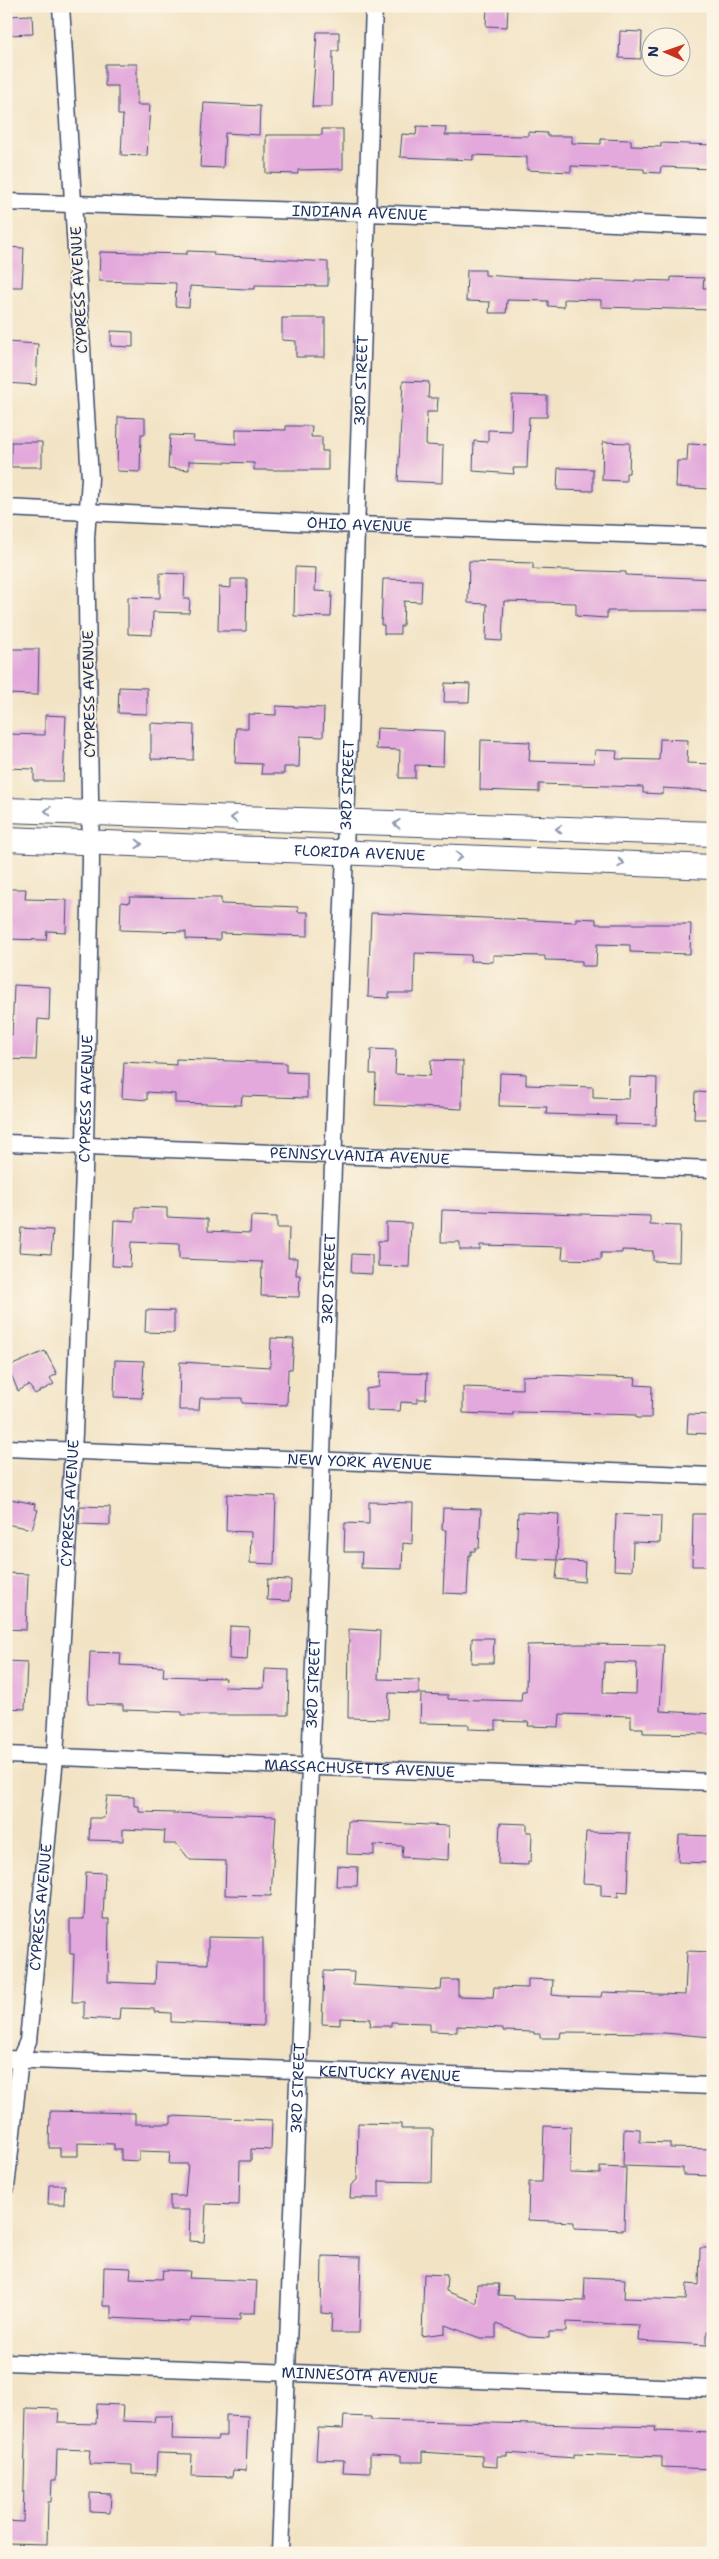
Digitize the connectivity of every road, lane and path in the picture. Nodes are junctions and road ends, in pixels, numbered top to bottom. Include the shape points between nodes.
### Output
1 (61, 6) edge
2 (374, 6) edge
3 (6, 202) edge
4 (74, 205) junction
5 (368, 213) junction
6 (713, 228) edge
7 (6, 508) edge
8 (88, 512) junction
9 (356, 525) junction
10 (713, 537) edge
11 (6, 810) edge
12 (90, 813) junction
13 (346, 822) junction
14 (713, 834) edge
15 (6, 839) edge
16 (90, 842) junction
17 (345, 852) junction
18 (713, 867) edge
19 (6, 1143) edge
20 (85, 1145) junction
21 (332, 1155) junction
22 (713, 1169) edge
23 (6, 1448) edge
24 (73, 1451) junction
25 (321, 1460) junction
26 (713, 1476) edge
27 (6, 1755) edge
28 (55, 1757) junction
29 (310, 1767) junction
30 (713, 1782) edge
31 (13, 2059) edge
32 (298, 2072) junction
33 (713, 2086) edge
34 (6, 2188) edge
35 (6, 2362) edge
36 (287, 2372) junction
37 (713, 2389) edge
38 (280, 2553) edge

1 - 4 street, CYPRESS AVENUE
2 - 5 street, 3RD STREET
3 - 4 street, INDIANA AVENUE
4 - 5 street, INDIANA AVENUE
4 - 8 street, CYPRESS AVENUE via 90,478
5 - 6 street, INDIANA AVENUE
5 - 9 street, 3RD STREET
7 - 8 street, OHIO AVENUE
8 - 9 street, OHIO AVENUE
8 - 12 street, CYPRESS AVENUE
9 - 10 street, OHIO AVENUE
9 - 13 street, 3RD STREET
12 -> 11 main road, FLORIDA AVENUE
13 -> 12 main road, FLORIDA AVENUE
12 - 16 street, CYPRESS AVENUE
14 -> 13 main road, FLORIDA AVENUE
13 - 17 street, 3RD STREET
15 - 16 main road, FLORIDA AVENUE
16 -> 17 main road, FLORIDA AVENUE
16 - 20 street, CYPRESS AVENUE
17 -> 18 main road, FLORIDA AVENUE
17 - 21 street, 3RD STREET
19 - 20 street, PENNSYLVANIA AVENUE
20 - 21 street, PENNSYLVANIA AVENUE
20 - 24 street, CYPRESS AVENUE
21 - 22 street, PENNSYLVANIA AVENUE
21 - 25 street, 3RD STREET
23 - 24 street, NEW YORK AVENUE
24 - 25 street, NEW YORK AVENUE
24 - 28 street, CYPRESS AVENUE
25 - 26 street, NEW YORK AVENUE
25 - 29 street, 3RD STREET
27 - 28 street, MASSACHUSETTS AVENUE
28 - 29 street, MASSACHUSETTS AVENUE
28 - 31 street, CYPRESS AVENUE via 28,2040
29 - 30 street, MASSACHUSETTS AVENUE
29 - 32 street, 3RD STREET
31 - 32 street, KENTUCKY AVENUE
31 - 34 street, CYPRESS AVENUE
32 - 33 street, KENTUCKY AVENUE
32 - 36 street, 3RD STREET
35 - 36 street, MINNESOTA AVENUE
36 - 37 street, MINNESOTA AVENUE
36 - 38 street, 3RD STREET

